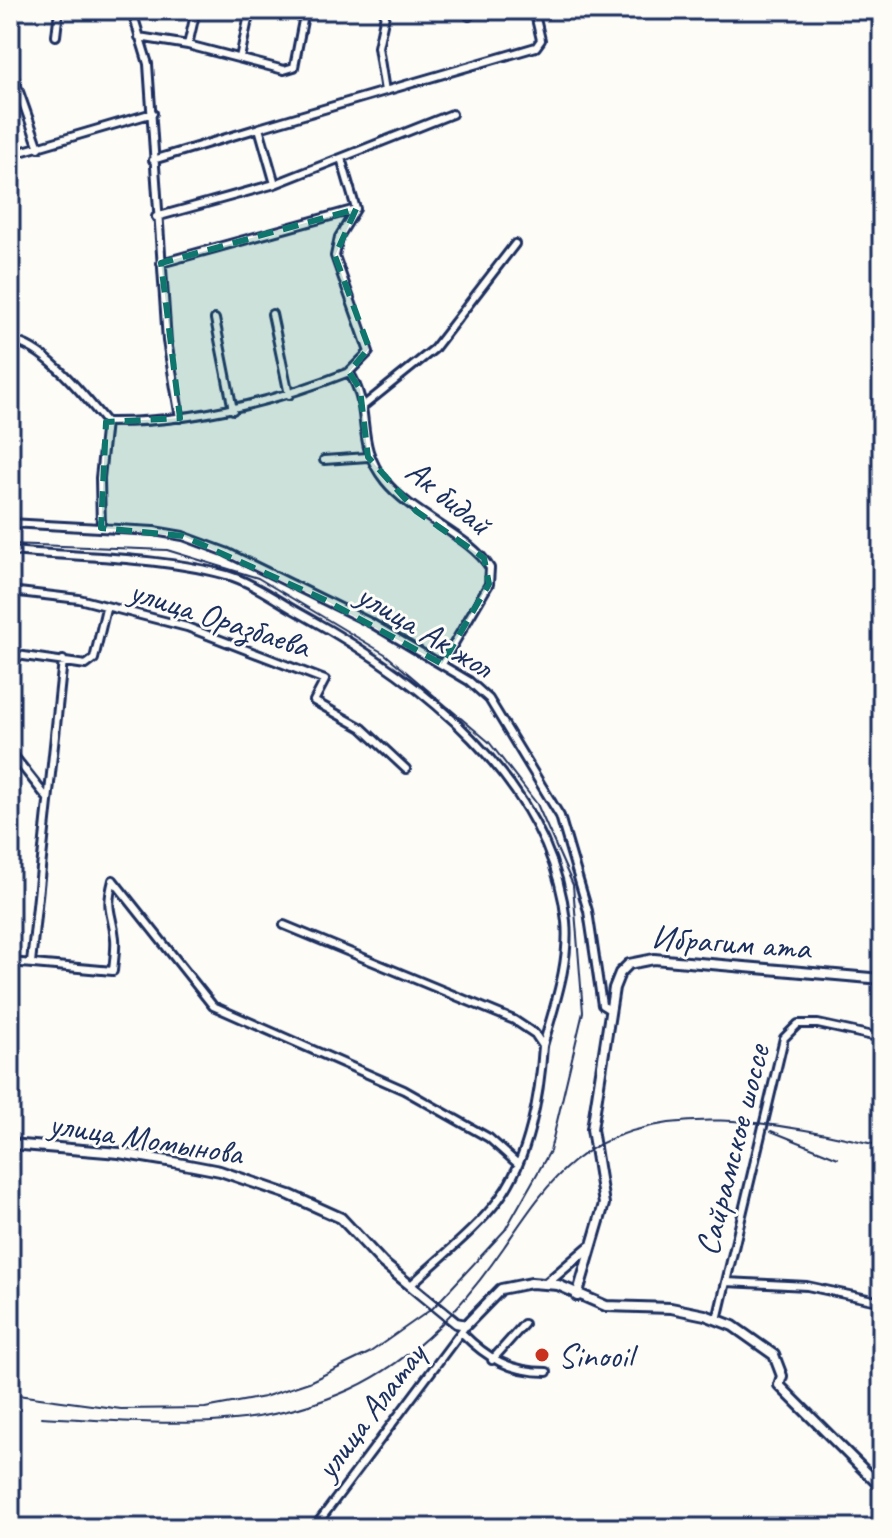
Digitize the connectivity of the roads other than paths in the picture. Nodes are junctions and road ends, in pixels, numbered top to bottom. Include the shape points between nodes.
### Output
1 (59, 10) edge
2 (136, 10) edge
3 (196, 10) edge
4 (250, 10) edge
5 (305, 10) edge
6 (386, 10) edge
7 (534, 10) edge
8 (56, 36) dead end
9 (139, 37) junction
10 (188, 45) junction
11 (240, 58) junction
12 (10, 66) edge
13 (385, 91) junction
14 (153, 113) junction
15 (452, 114) dead end
16 (259, 128) junction
17 (39, 148) junction
18 (10, 155) edge
19 (341, 158) junction
20 (153, 160) junction
21 (275, 184) junction
22 (356, 209) junction
23 (156, 217) junction
24 (515, 244) dead end
25 (161, 263) junction
26 (272, 314) dead end
27 (215, 319) dead end
28 (10, 341) edge
29 (349, 372) junction
30 (289, 395) junction
31 (362, 407) junction
32 (233, 410) junction
33 (180, 418) junction
34 (106, 422) junction
35 (368, 457) junction
36 (324, 460) dead end
37 (10, 523) edge
38 (101, 528) junction
39 (10, 551) edge
40 (10, 591) edge
41 (106, 608) junction
42 (10, 654) edge
43 (63, 660) junction
44 (442, 664) junction
45 (10, 751) edge
46 (406, 769) dead end
47 (48, 799) junction
48 (284, 925) dead end
49 (10, 962) edge
50 (31, 963) junction
51 (882, 979) edge
52 (610, 1010) junction
53 (882, 1038) edge
54 (543, 1046) junction
55 (10, 1144) edge
56 (518, 1164) junction
57 (589, 1247) junction
58 (726, 1282) junction
59 (547, 1283) junction
60 (411, 1285) junction
61 (577, 1296) junction
62 (882, 1302) edge
63 (717, 1320) junction
64 (524, 1324) dead end
65 (464, 1329) junction
66 (492, 1360) junction
67 (547, 1372) dead end
68 (882, 1488) edge
69 (314, 1528) edge

1 - 8 street
2 - 9 street
3 - 10 street
4 - 11 street
5 - 11 street via 294,67 284,70
6 - 13 street via 378,47
7 - 13 street via 541,40 536,47
9 - 10 street
9 - 14 street
10 - 11 street
12 - 17 street
13 - 16 street
14 - 17 street
14 - 20 street
15 - 19 street
16 - 20 street
16 - 21 street
17 - 18 street
19 - 21 street
19 - 22 street
20 - 23 street
21 - 23 street
22 - 25 street
22 - 29 street via 339,237 335,256 369,348
23 - 25 street
24 - 31 street via 434,349
25 - 33 street
26 - 30 street
27 - 32 street
28 - 34 street via 20,342 59,370
29 - 30 street
29 - 31 street, Ак бидай via 360,389
30 - 32 street
31 - 35 street, Ак бидай
32 - 33 street
33 - 34 street
34 - 38 street
35 - 36 street
35 - 44 street, Ак бидай via 416,511 484,558 490,568 489,584
37 - 38 street, улица Ак жол
38 - 44 street, улица Ак жол via 183,536 226,552
39 - 54 street, улица Оразбаева via 203,569 237,578 353,642 460,727 525,804 562,899 566,950
40 - 41 street, улица Оразбаева via 79,599
41 - 43 street via 94,659 86,665
41 - 46 street, улица Оразбаева via 187,627 325,680 314,701 362,728
42 - 43 street
43 - 47 street
44 - 52 street, улица Ак жол via 489,699 560,816 588,911 602,1005
45 - 47 street
47 - 50 street
48 - 54 street via 514,1020
49 - 50 street
50 - 56 street via 113,971 115,935 108,899 113,880 213,1006 404,1090 489,1138
51 - 52 main road, Ибрагим ата via 654,959 629,964 620,973
52 - 57 main road, Ибрагим ата via 592,1129 604,1204
53 - 58 street, Сайрамское шоссе via 798,1024 784,1038
54 - 56 street, улица Оразбаева
55 - 60 main road, улица Момынова via 168,1161 220,1171 290,1195 341,1218 357,1239
56 - 60 street, улица Оразбаева via 497,1202
57 - 59 main road
57 - 61 main road, Ибрагим ата
58 - 62 street, Сайрамское шоссе via 807,1286
58 - 63 street, Сайрамское шоссе
59 - 61 main road
59 - 65 main road via 501,1289
60 - 65 main road, улица Момынова
61 - 63 main road via 606,1306 671,1308
63 - 68 main road via 774,1355 782,1376 779,1385
64 - 66 street
65 - 66 street
65 - 69 street, улица Алатау
66 - 67 street via 512,1369

